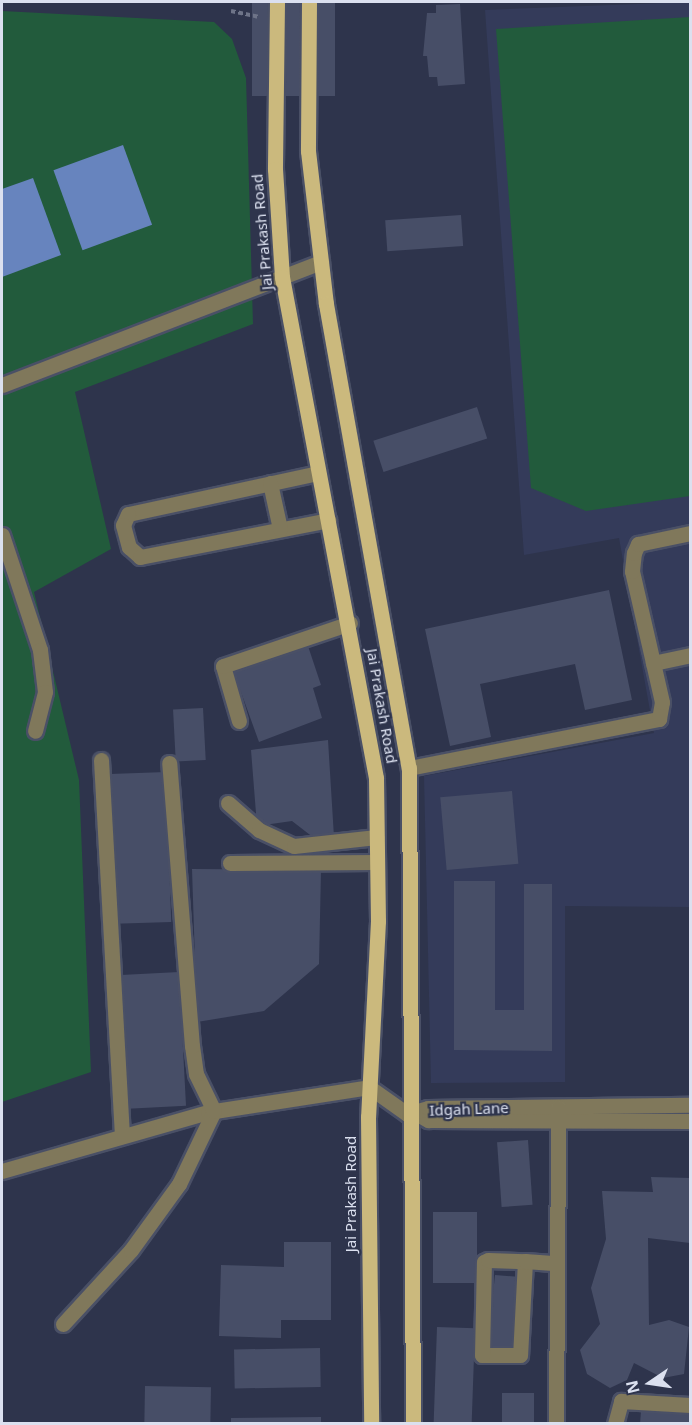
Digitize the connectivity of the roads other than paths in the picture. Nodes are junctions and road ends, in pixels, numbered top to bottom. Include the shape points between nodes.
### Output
1 (277, 2) edge
2 (309, 2) edge
3 (321, 262) junction
4 (282, 277) junction
5 (2, 385) edge
6 (318, 473) junction
7 (270, 483) junction
8 (328, 520) junction
9 (280, 530) junction
10 (690, 533) edge
11 (2, 534) edge
12 (350, 623) junction
13 (690, 655) edge
14 (653, 663) junction
15 (239, 720) dead end
16 (35, 731) dead end
17 (101, 760) dead end
18 (169, 763) dead end
19 (409, 768) junction
20 (228, 803) dead end
21 (377, 837) junction
22 (377, 862) junction
23 (230, 863) dead end
24 (369, 1088) junction
25 (690, 1105) edge
26 (214, 1111) junction
27 (558, 1113) junction
28 (412, 1114) junction
29 (690, 1121) edge
30 (122, 1133) junction
31 (2, 1171) edge
32 (525, 1261) junction
33 (556, 1263) junction
34 (63, 1323) dead end
35 (690, 1405) edge
36 (371, 1424) edge
37 (413, 1424) edge
38 (556, 1424) edge
39 (615, 1424) edge

1 - 4 main road, Jai Prakash Road via 275,170
2 - 3 main road, Jai Prakash Road via 308,151
3 - 4 street
3 - 19 main road, Jai Prakash Road
4 - 5 street
4 - 6 main road, Jai Prakash Road
6 - 7 street
6 - 8 main road, Jai Prakash Road
7 - 9 street
7 - 9 street via 128,514 123,525 129,548 140,557
8 - 9 street
8 - 12 main road, Jai Prakash Road
10 - 14 street via 638,544 634,553 632,571
11 - 16 street via 40,650 45,692
12 - 15 street via 224,666
12 - 21 main road, Jai Prakash Road via 374,754
13 - 14 street
14 - 19 street via 662,702 662,715 656,722
17 - 30 street
18 - 26 street via 193,1055 202,1094
19 - 28 main road, Jai Prakash Road
20 - 21 street via 259,830 294,846
21 - 22 main road, Jai Prakash Road
22 - 23 street
22 - 24 main road, Jai Prakash Road
24 - 26 street
24 - 28 street
24 - 36 main road, Jai Prakash Road
25 - 27 street, Idgah Lane
26 - 30 street
26 - 34 street via 179,1184 131,1250
27 - 28 street, Idgah Lane via 428,1120
27 - 29 street, Idgah Lane
27 - 33 street
28 - 37 main road, Jai Prakash Road
30 - 31 street
32 - 32 street via 488,1260 483,1265 479,1350 486,1357 520,1355
32 - 33 street
33 - 38 street
35 - 39 street via 621,1401

